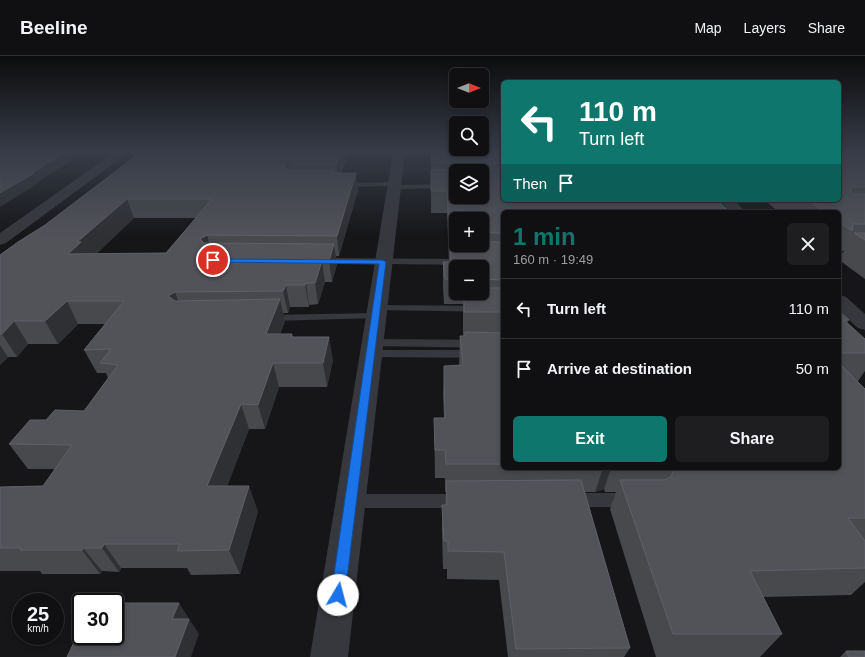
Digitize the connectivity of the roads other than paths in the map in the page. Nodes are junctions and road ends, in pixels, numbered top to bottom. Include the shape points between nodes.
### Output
1 (84, 180) edge
2 (394, 180) edge
3 (393, 185) junction
4 (334, 186) edge
5 (449, 186) edge
6 (728, 202) edge
7 (737, 210) edge
8 (0, 240) edge
9 (865, 255) edge
10 (841, 256) edge
11 (313, 261) edge
12 (383, 262) junction
13 (449, 262) edge
14 (841, 303) edge
15 (501, 309) edge
16 (376, 312) junction
17 (852, 317) edge
18 (255, 318) edge
19 (501, 344) edge
20 (371, 349) junction
21 (501, 354) edge
22 (477, 500) edge
23 (556, 500) edge
24 (643, 500) edge
25 (351, 501) junction
26 (329, 657) edge

1 - 8 street
2 - 3 street
3 - 4 lane
3 - 5 lane
3 - 12 street
6 - 7 street
9 - 10 lane
11 - 12 lane
12 - 13 lane
12 - 16 street
14 - 17 street
15 - 16 lane
16 - 18 lane
16 - 20 street
19 - 20 lane
20 - 21 lane
20 - 25 street
22 - 25 lane
23 - 24 lane
25 - 26 street

